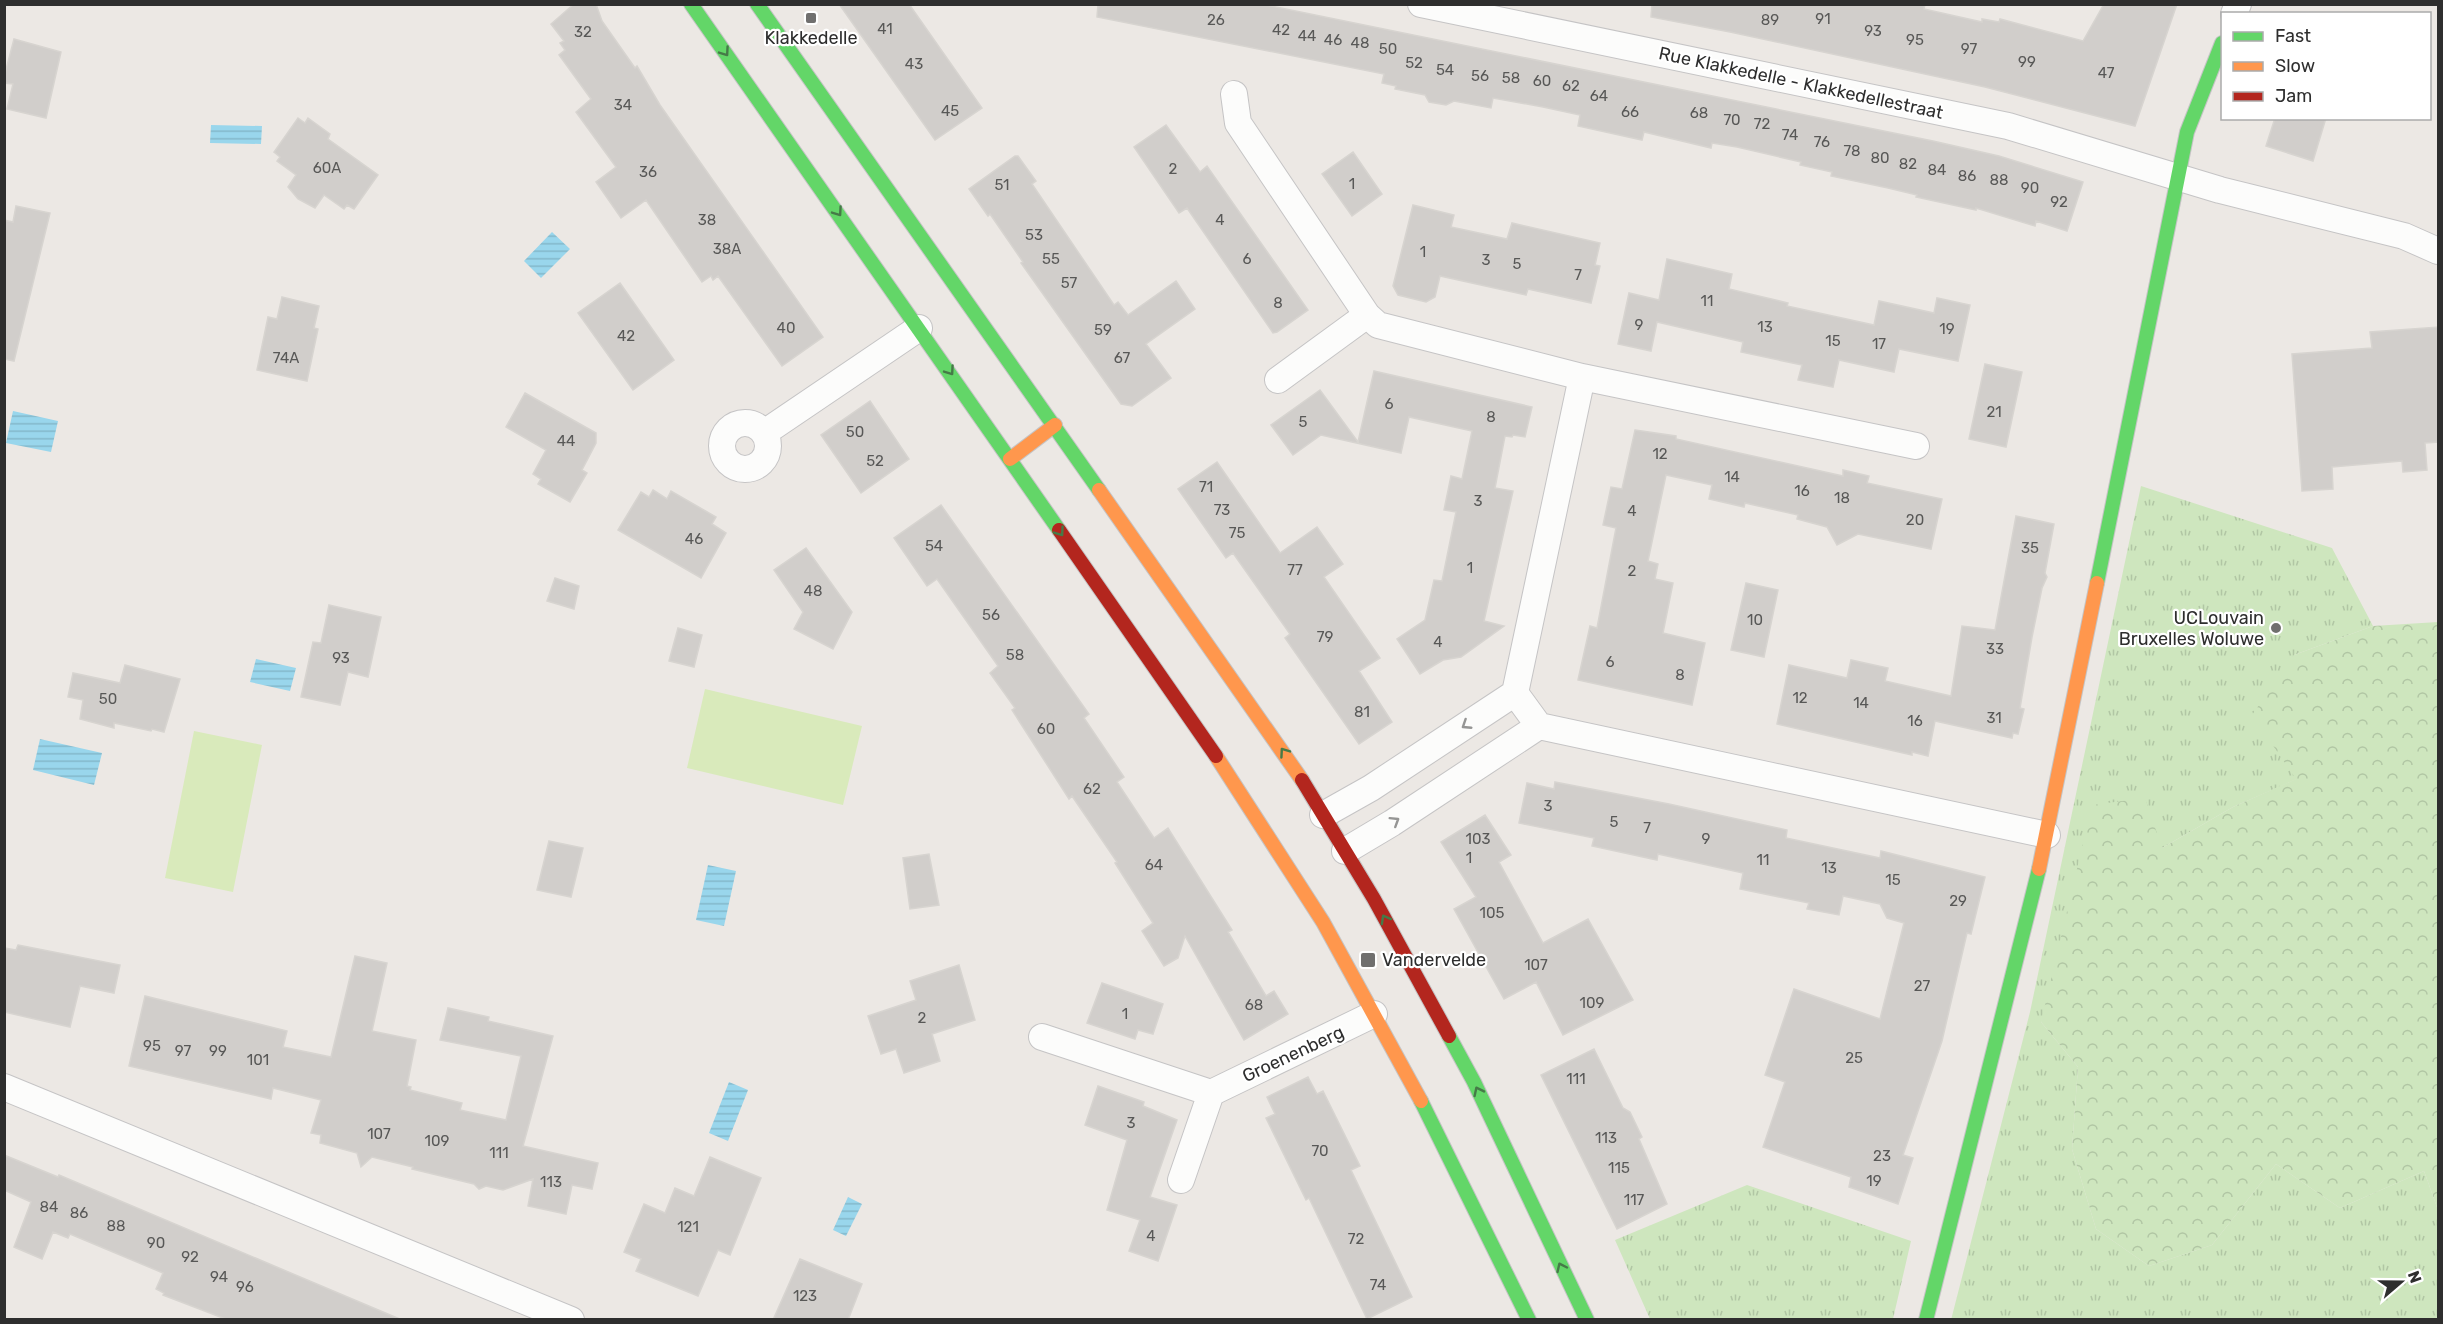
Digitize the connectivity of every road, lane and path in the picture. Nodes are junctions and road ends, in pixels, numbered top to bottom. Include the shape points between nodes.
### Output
1 (691, 4) edge
2 (757, 4) edge
3 (1421, 4) edge
4 (2221, 48) edge
5 (1234, 94) dead end
6 (2177, 176) junction
7 (2439, 251) edge
8 (1367, 315) junction
9 (919, 328) junction
10 (1582, 377) junction
11 (1278, 380) dead end
12 (1055, 425) junction
13 (764, 433) dead end
14 (1916, 446) dead end
15 (1010, 459) junction
16 (1515, 693) junction
17 (1539, 726) junction
18 (1323, 815) junction
19 (2047, 835) junction
20 (1345, 851) junction
21 (1374, 1014) junction
22 (1042, 1037) dead end
23 (4, 1087) edge
24 (1210, 1093) junction
25 (1181, 1180) dead end
26 (571, 1320) edge
27 (1528, 1320) edge
28 (1587, 1320) edge
29 (1926, 1320) edge

1 -> 9 main road
2 - 12 main road
3 - 6 street, Rue Klakkedelle - Klakkedellestraat via 2008,126
4 - 6 main road via 2187,132
5 - 8 street via 1238,123
6 - 7 street, Rue Klakkedelle - Klakkedellestraat via 2404,236
6 - 19 main road
8 - 10 street via 1378,325
8 - 11 street
9 - 13 street
9 -> 15 main road
10 - 14 street
10 - 16 street
12 - 15 main road
18 -> 12 main road via 1297,771
15 -> 21 main road via 1247,801 1324,924
16 - 17 street
16 -> 18 street
17 - 19 street
20 -> 17 street
18 - 20 main road
19 - 29 main road
28 -> 20 main road via 1474,1082
21 - 24 street, Groenenberg
21 - 27 main road via 1442,1142
22 - 24 street
23 - 26 street
24 - 25 street

